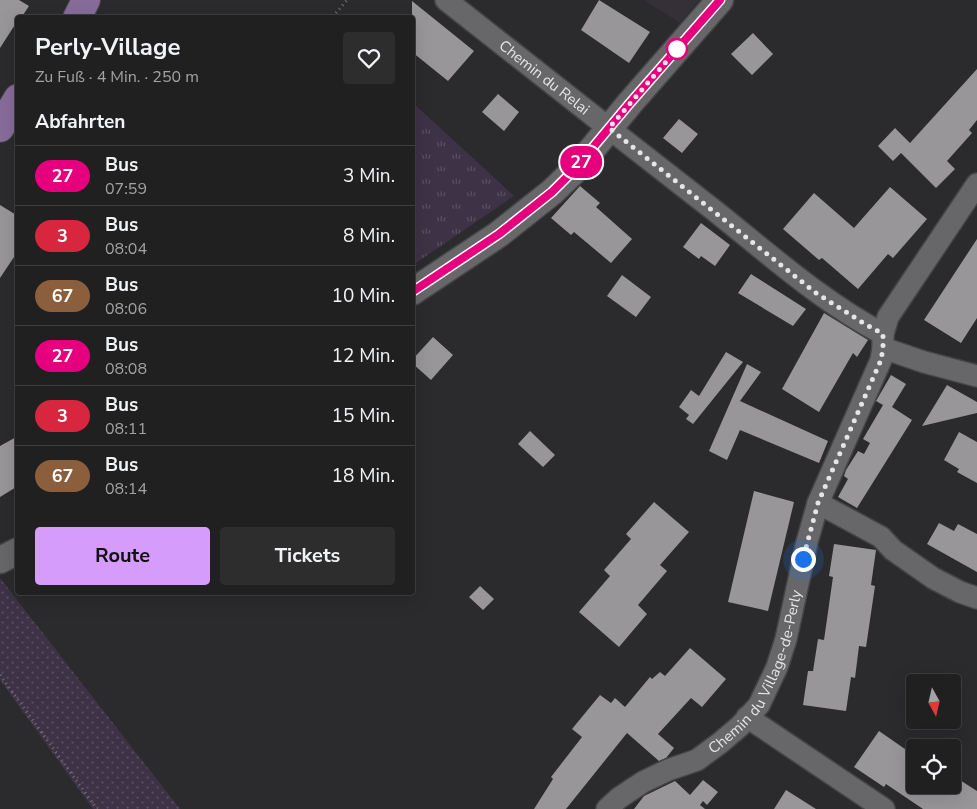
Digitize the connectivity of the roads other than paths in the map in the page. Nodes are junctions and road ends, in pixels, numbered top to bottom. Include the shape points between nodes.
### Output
1 (86, 0) edge
2 (446, 0) edge
3 (720, 0) edge
4 (78, 15) edge
5 (15, 103) edge
6 (15, 127) edge
7 (0, 128) edge
8 (609, 128) junction
9 (0, 142) edge
10 (977, 184) edge
11 (415, 290) edge
12 (883, 341) junction
13 (977, 376) edge
14 (818, 503) junction
15 (15, 552) edge
16 (0, 560) edge
17 (977, 598) edge
18 (747, 717) junction
19 (607, 809) edge
20 (884, 809) edge

1 - 4 main road
2 - 8 street, Chemin du Relai
3 - 8 street
5 - 7 main road
6 - 9 main road
8 - 11 street via 574,170 531,210
8 - 12 street, Chemin du Relai via 816,293 865,324
10 - 12 street, Chemin du Village-de-Perly via 888,317
12 - 13 street, Chemin du Relai via 924,362
12 - 14 street, Chemin du Village-de-Perly via 881,360
14 - 17 street via 881,537 893,550 933,578
14 - 18 street, Chemin du Village-de-Perly via 780,658 759,705
15 - 16 street
18 - 19 street, Chemin du Village-de-Perly via 697,760 643,782
18 - 20 street

